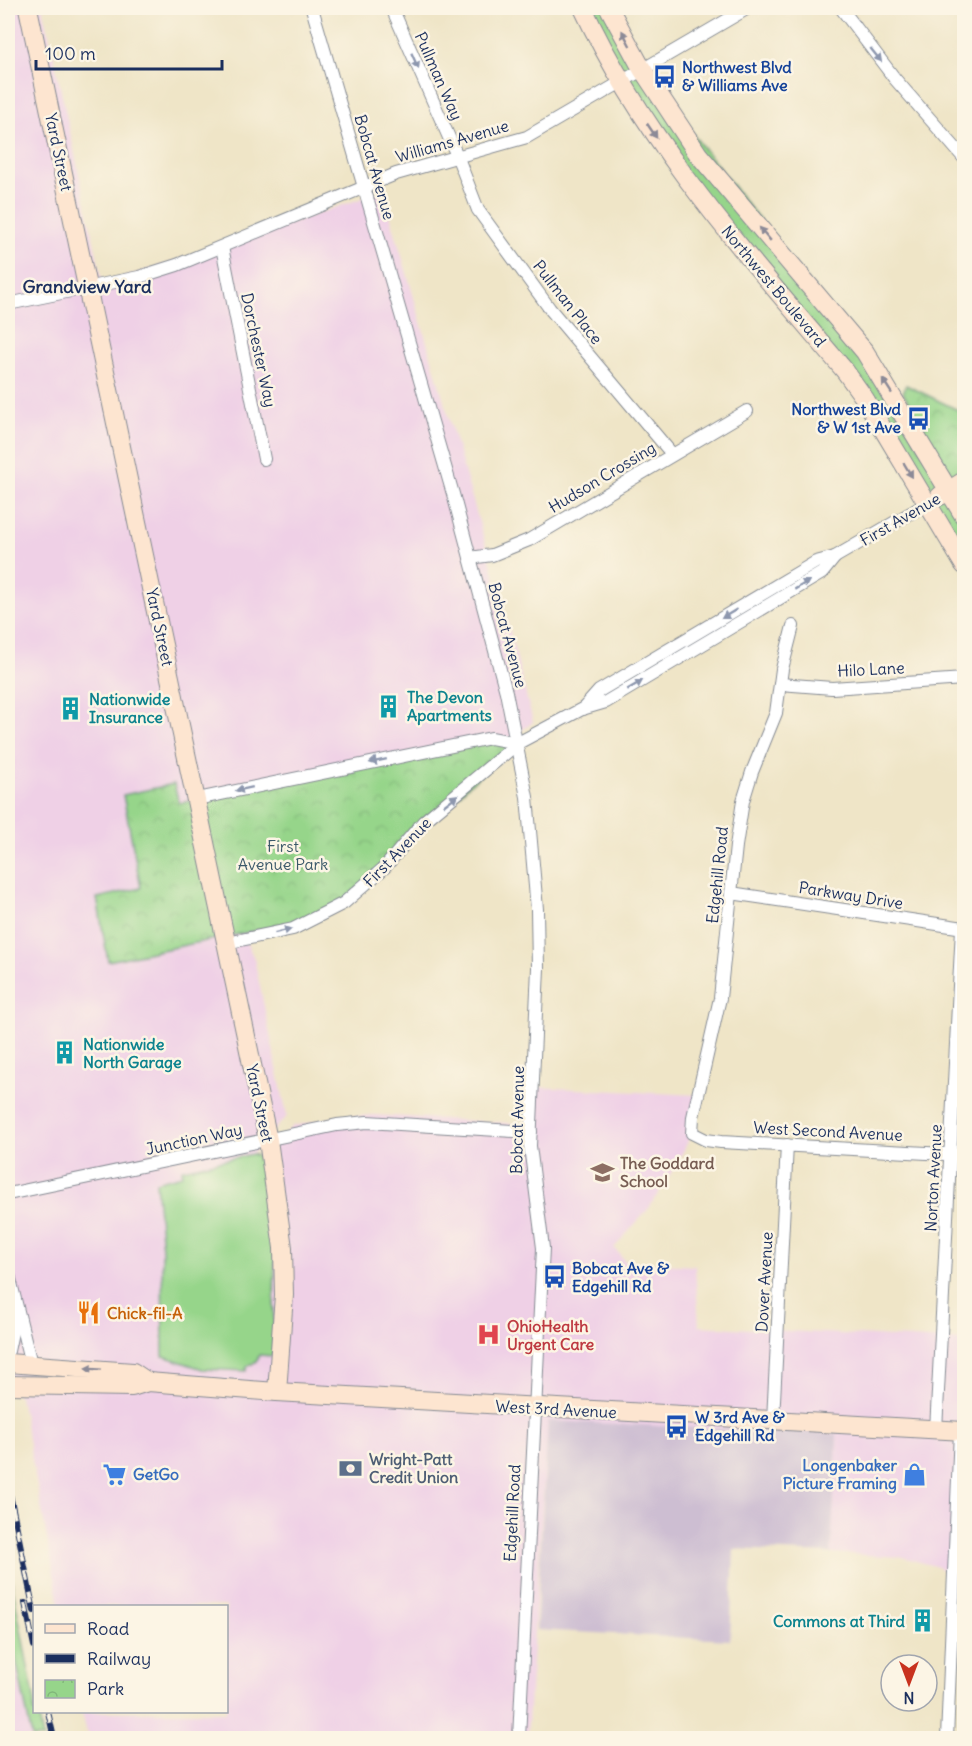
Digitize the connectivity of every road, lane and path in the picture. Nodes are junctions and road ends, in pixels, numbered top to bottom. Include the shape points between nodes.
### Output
1 (28, 8) edge
2 (312, 8) edge
3 (392, 8) edge
4 (583, 8) edge
5 (609, 8) edge
6 (748, 8) edge
7 (842, 8) edge
8 (642, 69) junction
9 (620, 82) junction
10 (458, 158) junction
11 (964, 158) edge
12 (363, 187) junction
13 (222, 247) junction
14 (88, 287) junction
15 (8, 304) edge
16 (747, 411) dead end
17 (672, 454) junction
18 (264, 459) dead end
19 (957, 486) edge
20 (928, 503) junction
21 (964, 516) edge
22 (470, 558) junction
23 (964, 565) edge
24 (793, 626) dead end
25 (964, 679) edge
26 (780, 684) junction
27 (518, 743) junction
28 (197, 799) junction
29 (731, 892) junction
30 (963, 928) edge
31 (226, 944) junction
32 (531, 1132) junction
33 (692, 1133) joint
34 (268, 1140) junction
35 (787, 1145) junction
36 (951, 1154) junction
37 (964, 1155) edge
38 (8, 1194) edge
39 (8, 1271) edge
40 (542, 1290) joint
41 (16, 1312) junction
42 (8, 1351) edge
43 (8, 1363) edge
44 (31, 1364) junction
45 (8, 1382) edge
46 (148, 1382) junction
47 (277, 1392) junction
48 (534, 1408) junction
49 (773, 1420) junction
50 (936, 1430) junction
51 (962, 1431) edge
52 (519, 1738) edge
53 (947, 1738) edge

1 - 14 street, Yard Street
2 - 12 street, Bobcat Avenue
3 -> 10 street, Pullman Way
4 - 9 street, Northwest Boulevard
8 -> 5 street, Northwest Boulevard
6 - 8 street, Williams Avenue
7 -> 11 street via 888,70
8 - 9 street, Williams Avenue
19 -> 8 street, Northwest Boulevard via 865,352 698,154
9 - 10 street, Williams Avenue via 527,137
9 -> 20 street, Northwest Boulevard via 676,167 845,371
10 - 12 street, Williams Avenue
10 - 17 street, Pullman Place via 478,210 496,237 550,309
12 - 13 street, Williams Avenue
12 - 22 street, Bobcat Avenue
13 - 14 street, Williams Avenue via 158,272
13 - 18 street, Dorchester Way
14 - 15 street, Williams Avenue
14 - 28 street, Yard Street
16 - 17 street, Hudson Crossing
17 - 22 street, Hudson Crossing via 530,540 492,555
19 - 20 street, First Avenue
19 - 21 street, Northwest Boulevard
20 - 23 street, Northwest Boulevard
20 - 27 street, First Avenue via 835,557 822,573 606,702
22 - 27 street, Bobcat Avenue
24 - 26 street, Edgehill Road
25 - 26 street, Hilo Lane via 832,688
26 - 29 street, Edgehill Road via 776,713 743,801
27 -> 28 street via 491,738
31 -> 27 street, First Avenue via 293,929 344,903 385,867 423,822
27 - 32 street, Bobcat Avenue via 537,909 537,1025
28 - 31 street, Yard Street
29 - 30 street, Parkway Drive
29 - 33 street, Edgehill Road via 720,998
30 - 36 street, Norton Avenue
31 - 34 street, Yard Street
32 - 34 street, Junction Way via 367,1122
32 - 40 street, Bobcat Avenue via 533,1182 543,1248
33 - 35 street, West Second Avenue via 721,1142
34 - 38 street, Junction Way
34 - 47 street, Yard Street via 283,1248
35 - 36 street, West Second Avenue
35 - 49 street, Dover Avenue
36 - 37 street, West Second Avenue
36 - 50 street, Norton Avenue
39 - 41 street
40 - 48 street, Edgehill Road
41 - 42 street
41 - 44 street
43 - 44 street, West 3rd Avenue
44 - 45 street via 25,1376
46 -> 44 street, West 3rd Avenue via 133,1372
45 - 46 street, West 3rd Avenue via 132,1387
46 - 47 street, West 3rd Avenue
47 - 48 street, West 3rd Avenue
48 - 49 street, West 3rd Avenue
48 - 52 street, Edgehill Road
49 - 50 street, West 3rd Avenue
50 - 51 street, West 3rd Avenue
51 - 53 street

